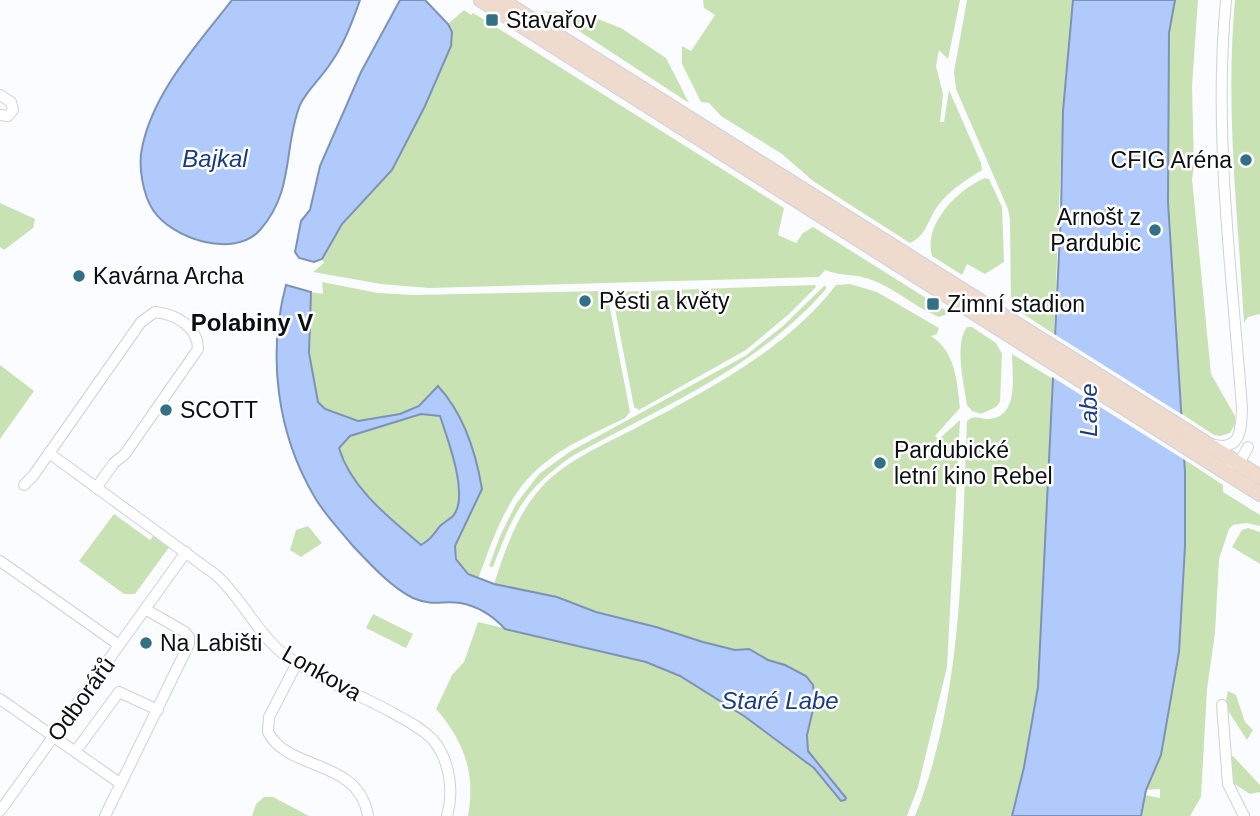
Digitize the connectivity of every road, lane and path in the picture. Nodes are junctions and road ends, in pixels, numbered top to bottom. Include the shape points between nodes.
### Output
1 (481, 0) edge
2 (500, 0) edge
3 (1226, 0) edge
4 (0, 95) edge
5 (0, 115) edge
6 (1242, 408) junction
7 (1248, 447) junction
8 (49, 453) junction
9 (1206, 453) junction
10 (1237, 462) junction
11 (1260, 477) edge
12 (24, 485) dead end
13 (96, 488) junction
14 (1260, 494) edge
15 (186, 552) junction
16 (0, 561) edge
17 (145, 609) junction
18 (119, 646) junction
19 (297, 663) junction
20 (0, 699) edge
21 (1222, 705) dead end
22 (158, 710) junction
23 (53, 737) junction
24 (75, 752) junction
25 (121, 784) junction
26 (0, 811) edge
27 (105, 816) edge
28 (368, 816) edge
29 (447, 816) edge
30 (1244, 816) edge

1 - 9 main road via 1183,446
2 - 9 main road via 983,302
3 - 6 street via 1221,142
4 - 5 street via 11,102 13,110 8,116
6 - 7 street
6 - 9 street via 1236,440
7 - 10 street
7 - 11 street
8 - 12 street
8 - 13 street, Lonkova
8 - 13 street via 144,319 160,313 184,322 196,337 198,349
9 - 10 main road
9 - 14 main road
10 - 11 main road
13 - 15 street, Lonkova
15 - 17 street, Odborářů
15 - 19 street, Lonkova via 223,581 271,643
16 - 18 street
17 - 18 street, Odborářů
17 - 22 street via 189,637 188,649
18 - 23 street, Odborářů
19 - 28 street via 269,717 268,733 281,747 353,785
19 - 29 street, Lonkova via 408,721 433,740 448,773
20 - 23 street
21 - 30 street via 1228,784
22 - 24 street via 119,692
22 - 25 street
23 - 24 street
23 - 26 street, Odborářů
24 - 25 street
25 - 27 street

